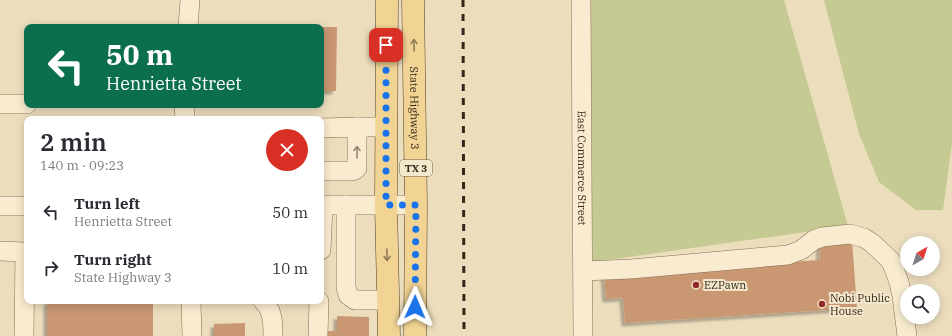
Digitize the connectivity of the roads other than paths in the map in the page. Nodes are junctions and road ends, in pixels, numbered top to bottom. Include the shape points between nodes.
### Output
1 (190, 0) edge
2 (387, 0) edge
3 (413, 0) edge
4 (581, 0) edge
5 (188, 24) edge
6 (0, 104) edge
7 (24, 104) edge
8 (357, 127) junction
9 (386, 127) junction
10 (324, 128) edge
11 (324, 171) edge
12 (324, 205) edge
13 (346, 205) junction
14 (386, 205) junction
15 (416, 205) junction
16 (0, 206) edge
17 (24, 206) edge
18 (0, 251) edge
19 (24, 251) edge
20 (583, 271) junction
21 (348, 295) junction
22 (324, 297) edge
23 (388, 300) junction
24 (25, 304) edge
25 (191, 304) edge
26 (266, 304) edge
27 (319, 304) edge
28 (24, 336) edge
29 (192, 336) edge
30 (273, 336) edge
31 (318, 336) edge
32 (389, 336) edge
33 (415, 336) edge
34 (583, 336) edge
35 (907, 336) edge

1 - 5 street
2 - 9 main road, TX 3
15 -> 3 main road, State Highway 3 / TX 3
4 - 20 street, East Commerce Street
6 - 7 street
8 - 9 street
8 - 10 street
11 -> 8 street via 352,171 357,168
9 - 14 main road, TX 3
12 - 13 street
13 - 14 street
13 - 21 street
14 - 15 street
14 -> 23 main road, TX 3
15 - 33 main road, State Highway 3 / TX 3
16 - 17 street
18 - 19 street
20 - 34 street, East Commerce Street
20 - 35 street via 788,255 822,237 850,234 872,243 891,261 902,296
21 - 22 street
21 - 23 street via 355,300
23 - 32 main road, TX 3
24 - 28 street
25 - 29 street
26 - 30 street via 272,316
27 - 31 street

